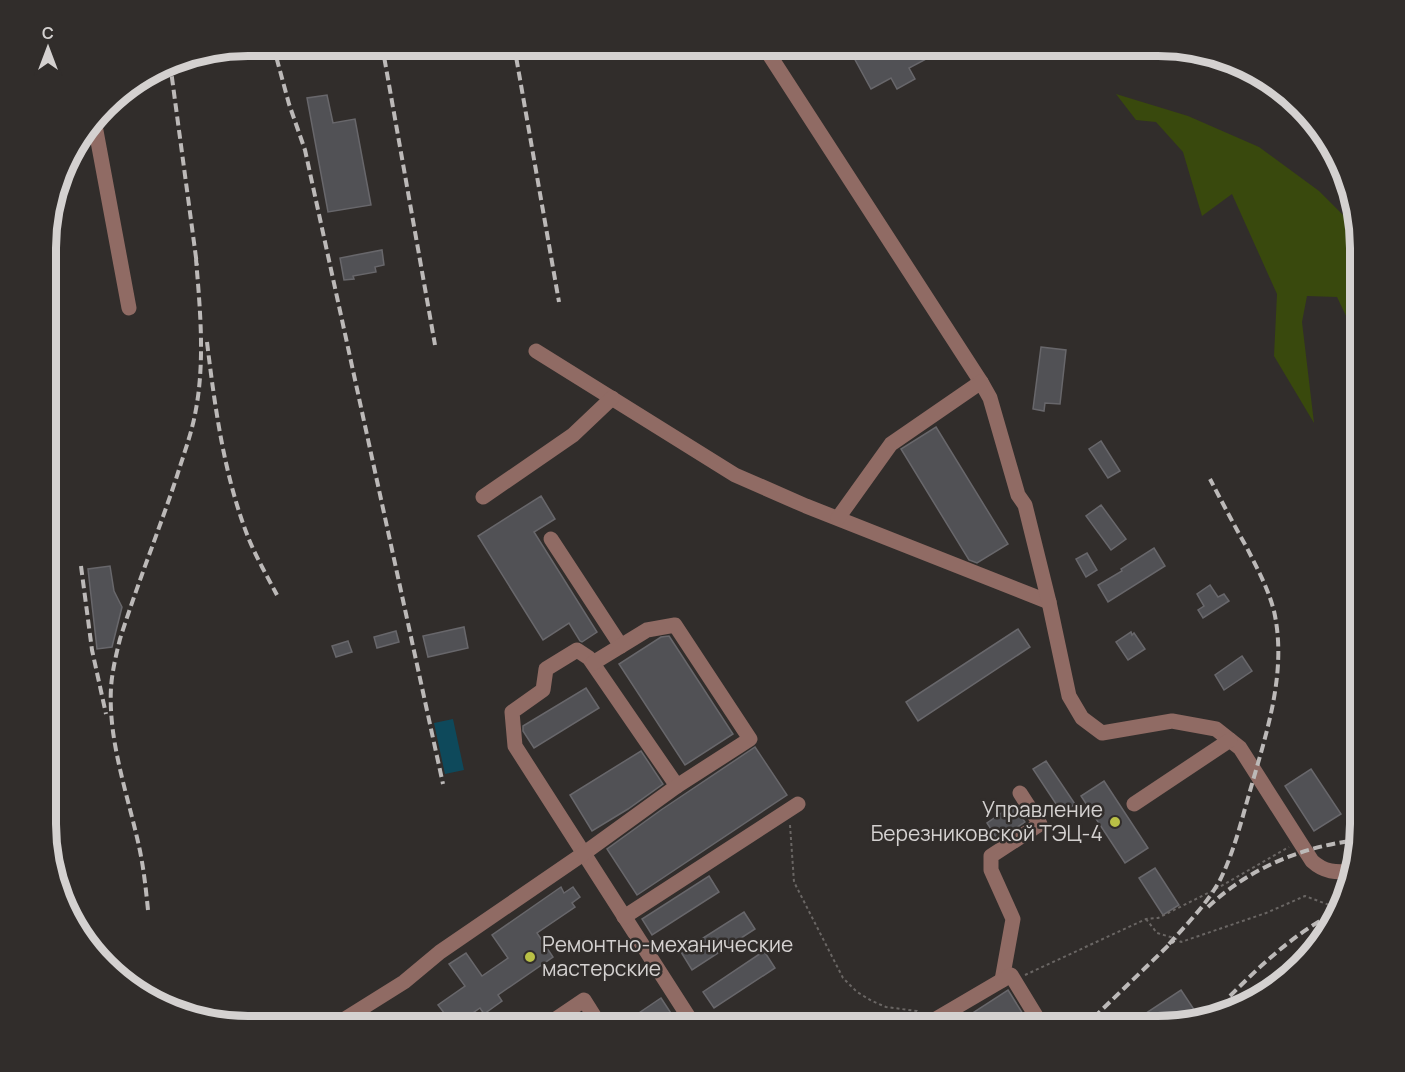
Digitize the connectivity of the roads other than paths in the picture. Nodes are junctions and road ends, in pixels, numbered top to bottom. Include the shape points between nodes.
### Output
1 (769, 56) edge
2 (96, 130) edge
3 (129, 308) dead end
4 (536, 351) dead end
5 (981, 382) junction
6 (612, 398) junction
7 (483, 497) dead end
8 (838, 518) junction
9 (551, 539) dead end
10 (1049, 602) junction
11 (621, 646) junction
12 (593, 663) junction
13 (1230, 740) junction
14 (677, 786) junction
15 (1020, 793) dead end
16 (1134, 804) dead end
17 (793, 807) road end
18 (583, 854) junction
19 (1344, 872) edge
20 (624, 917) junction
21 (1008, 980) junction
22 (350, 1016) edge
23 (560, 1016) edge
24 (594, 1016) edge
25 (688, 1016) edge
26 (940, 1016) edge
27 (1035, 1016) edge

1 - 5 street
2 - 3 street
4 - 6 street
5 - 8 street via 891,444
5 - 10 street via 1024,505
6 - 7 street via 573,435
6 - 8 street via 735,475
8 - 10 street
9 - 11 street
10 - 13 street via 1069,696 1082,717 1102,733 1172,721 1216,729
11 - 12 street
11 - 14 street via 647,630 675,625 750,739
12 - 14 street
12 - 18 street via 577,650 546,669 543,690 512,712 515,746
13 - 16 street
13 - 19 street via 1240,748 1311,861 1325,870
14 - 18 street
15 - 21 street via 1040,824 992,856 991,870 1013,919
17 - 20 street
18 - 20 street
18 - 22 street via 440,952 404,982
20 - 25 street
21 - 26 street
21 - 27 street
23 - 24 street via 584,1000

